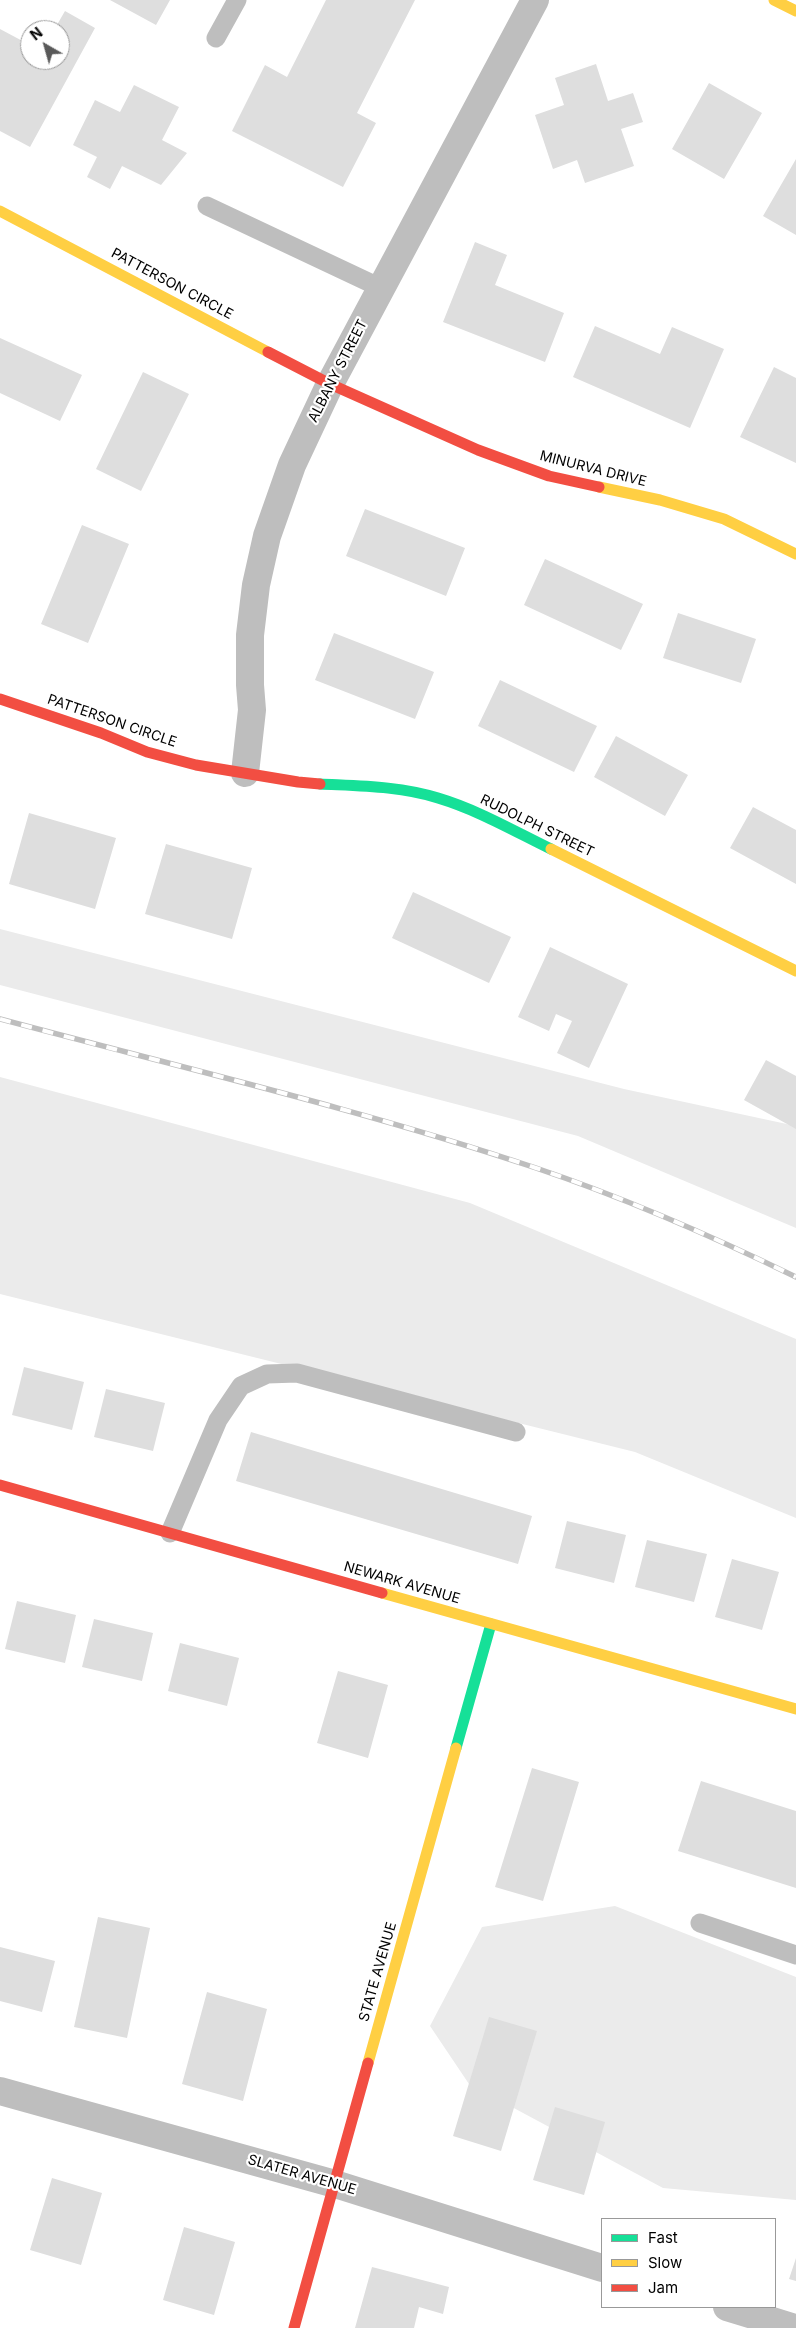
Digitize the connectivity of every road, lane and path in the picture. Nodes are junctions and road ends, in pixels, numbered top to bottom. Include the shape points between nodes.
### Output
1 (237, 0) edge
2 (535, 0) edge
3 (774, 0) edge
4 (796, 11) edge
5 (216, 38) dead end
6 (207, 206) dead end
7 (0, 211) edge
8 (381, 288) junction
9 (330, 384) junction
10 (796, 554) edge
11 (0, 698) edge
12 (245, 774) junction
13 (796, 971) edge
14 (516, 1432) dead end
15 (0, 1485) edge
16 (170, 1533) junction
17 (491, 1624) junction
18 (796, 1709) edge
19 (700, 1923) dead end
20 (796, 1955) edge
21 (0, 2091) edge
22 (335, 2184) junction
23 (601, 2268) edge
24 (730, 2308) edge
25 (294, 2328) edge
26 (795, 2328) edge

1 - 5 lane
2 - 8 street, ALBANY STREET
3 - 4 street
6 - 8 lane
7 - 9 street, PATTERSON CIRCLE
8 - 9 street, ALBANY STREET
9 - 10 street, MINURVA DRIVE via 478,450 549,476 660,500 724,519
9 - 12 street, ALBANY STREET via 292,465 267,536 256,585 250,635 252,710
11 - 12 street, PATTERSON CIRCLE via 147,752
12 - 13 street, RUDOLPH STREET via 298,782 396,789 438,798 487,817
14 - 16 lane via 297,1373 267,1374 241,1386 218,1420
15 - 16 street, NEWARK AVENUE
16 - 17 street, NEWARK AVENUE
17 - 18 street, NEWARK AVENUE
17 - 22 street, STATE AVENUE
19 - 20 lane
21 - 22 street, SLATER AVENUE
22 - 23 street, SLATER AVENUE
22 - 25 street, STATE AVENUE
24 - 26 street

